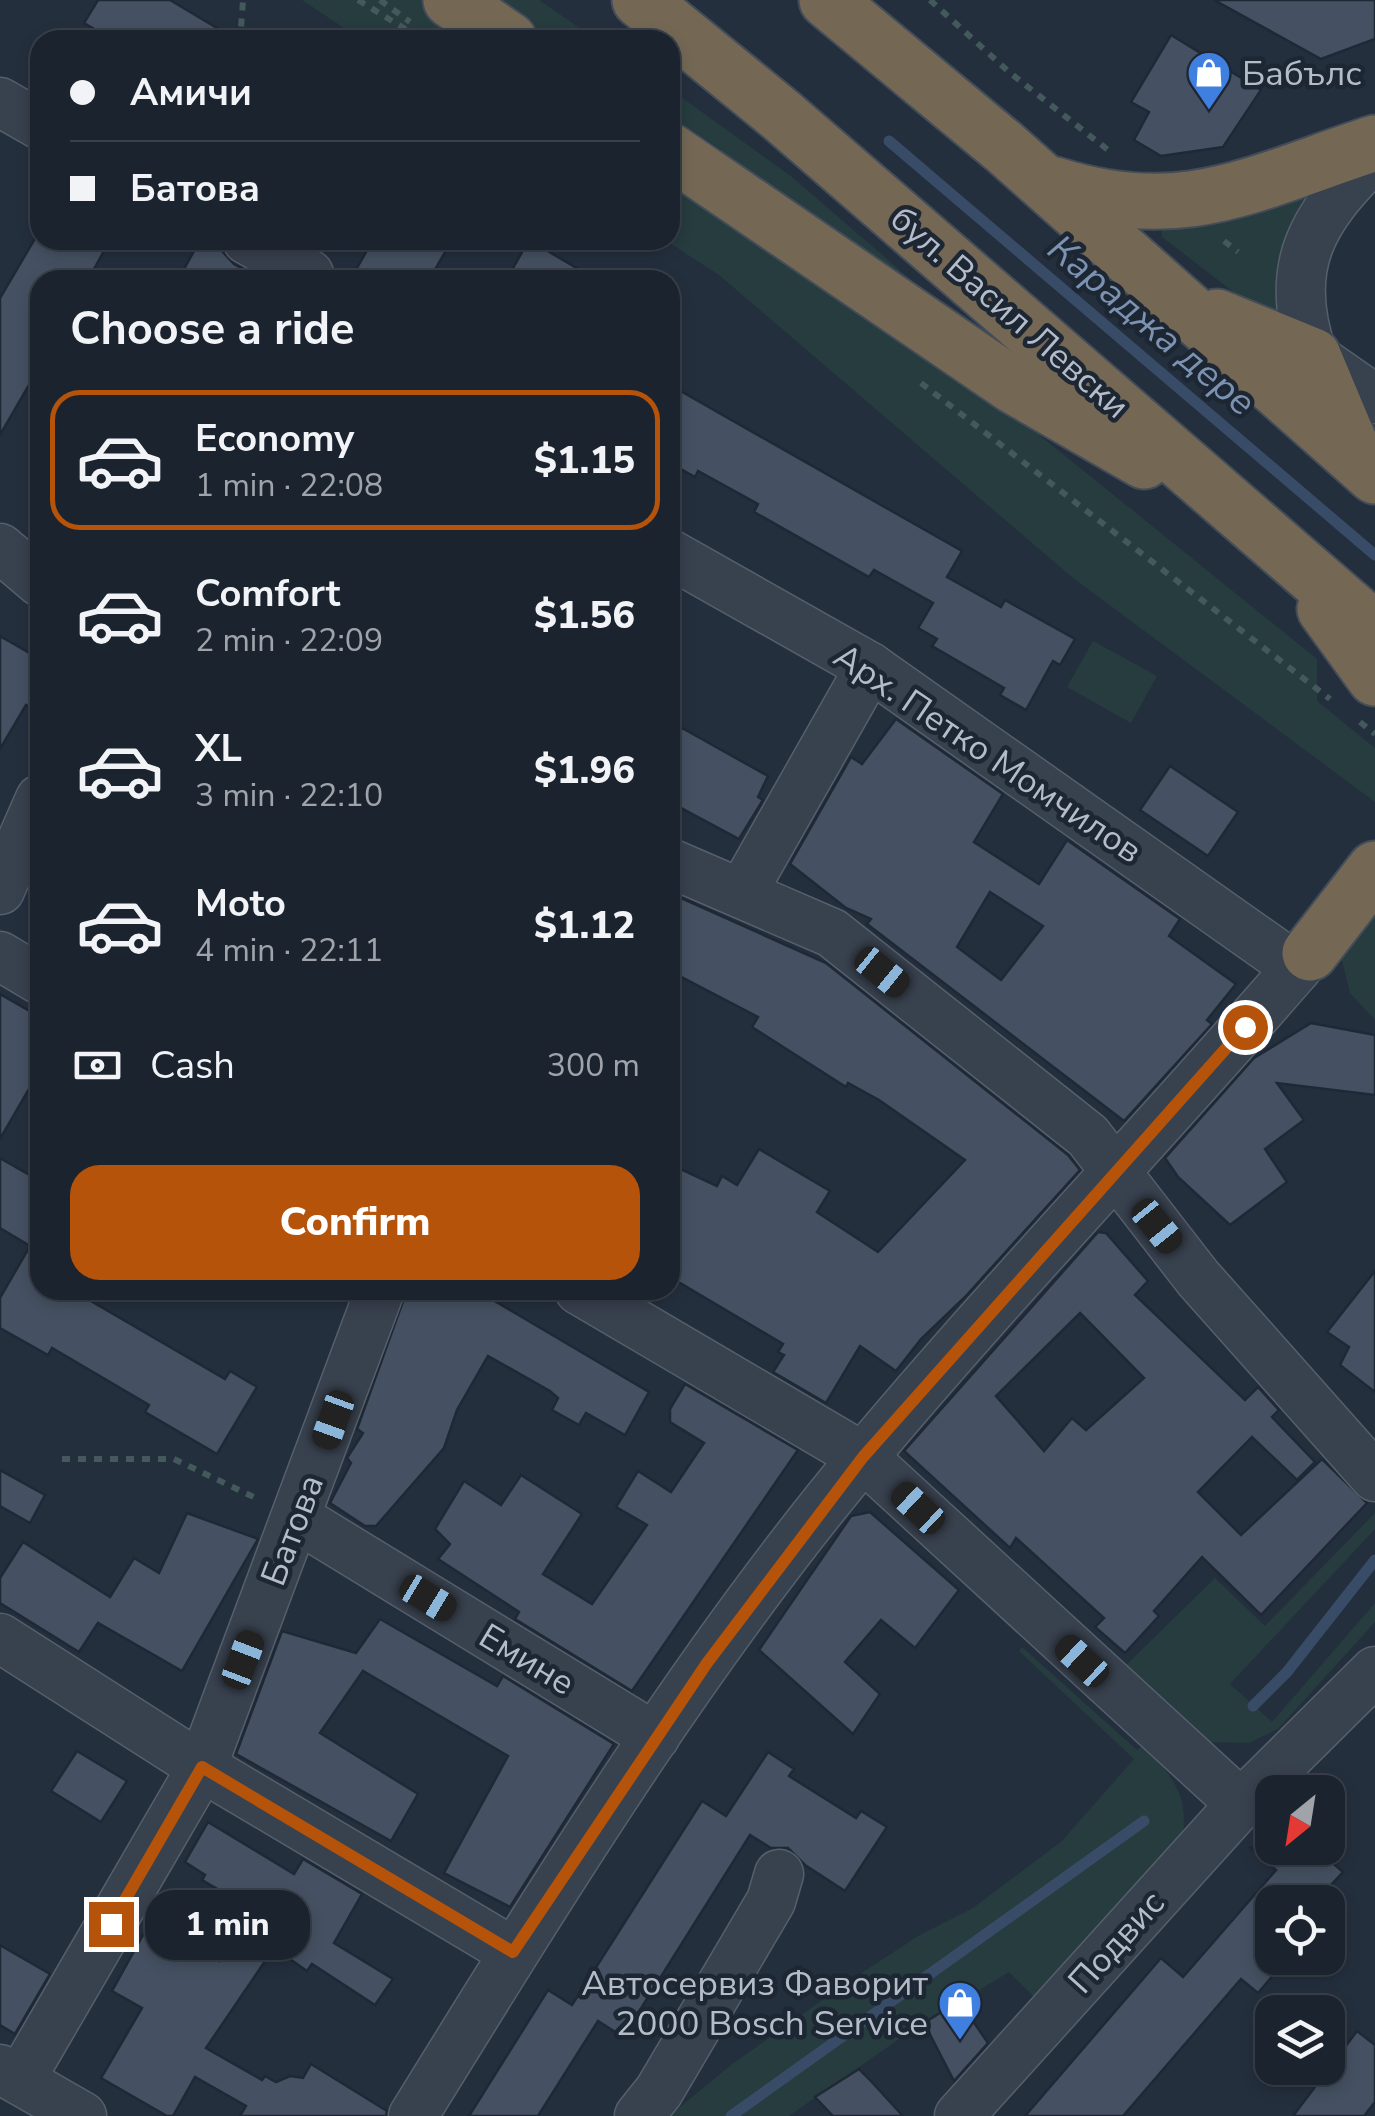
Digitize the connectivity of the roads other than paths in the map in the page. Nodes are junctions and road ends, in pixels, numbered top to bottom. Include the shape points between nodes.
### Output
1 (451, 0) edge
2 (640, 0) edge
3 (827, 0) edge
4 (890, 0) edge
5 (494, 30) edge
6 (677, 30) edge
7 (680, 33) edge
8 (0, 102) edge
9 (30, 119) edge
10 (1375, 143) edge
11 (680, 157) edge
12 (1375, 157) edge
13 (1023, 164) junction
14 (275, 250) edge
15 (314, 264) edge
16 (1178, 301) junction
17 (1313, 356) junction
18 (1375, 399) edge
19 (1368, 470) edge
20 (1269, 537) junction
21 (0, 548) edge
22 (680, 560) edge
23 (30, 574) edge
24 (1375, 630) edge
25 (870, 667) junction
26 (1375, 678) edge
27 (30, 822) edge
28 (680, 867) edge
29 (1375, 869) edge
30 (0, 890) edge
31 (743, 891) junction
32 (0, 956) edge
33 (1303, 961) junction
34 (30, 974) edge
35 (1115, 1174) junction
36 (376, 1300) edge
37 (596, 1300) edge
38 (863, 1457) junction
39 (1375, 1477) edge
40 (297, 1518) junction
41 (0, 1638) edge
42 (1375, 1658) edge
43 (1375, 1670) edge
44 (655, 1737) junction
45 (202, 1767) junction
46 (1274, 1769) junction
47 (1229, 1794) junction
48 (779, 1874) dead end
49 (513, 1952) junction
50 (10, 2075) edge
51 (649, 2103) edge
52 (82, 2116) edge
53 (412, 2116) edge
54 (959, 2116) edge

1 - 5 highway
2 - 6 highway, бул. Васил Левски
3 - 13 highway
4 - 13 highway
7 - 20 highway, бул. Васил Левски
8 - 9 street
10 - 13 highway via 1268,182 1177,202 1123,202
11 - 20 highway via 1014,386
12 - 17 street via 1323,214 1303,258 1299,301
13 - 16 highway
14 - 15 street
16 - 17 highway
16 - 19 highway
17 - 18 street
17 - 19 highway via 1340,425
20 - 24 highway, бул. Васил Левски
20 - 26 highway
21 - 23 street
22 - 25 street, Арх. Петко Момчилов
25 - 31 street
25 - 33 street, Арх. Петко Момчилов
27 - 30 street
28 - 31 street
29 - 33 highway
31 - 35 street via 852,948 1088,1136
32 - 34 street
33 - 35 street
35 - 38 street
35 - 39 street
36 - 40 street, Батова
37 - 38 street
38 - 44 street
38 - 47 street
40 - 44 street, Емине
40 - 45 street, Батова
41 - 45 street
42 - 46 street, Подвис
43 - 46 street, Подвис
44 - 49 street
45 - 49 street
45 - 50 street, Батова
46 - 47 street, Подвис
47 - 54 street, Подвис
48 - 51 street via 771,1901
49 - 53 street
50 - 52 street

